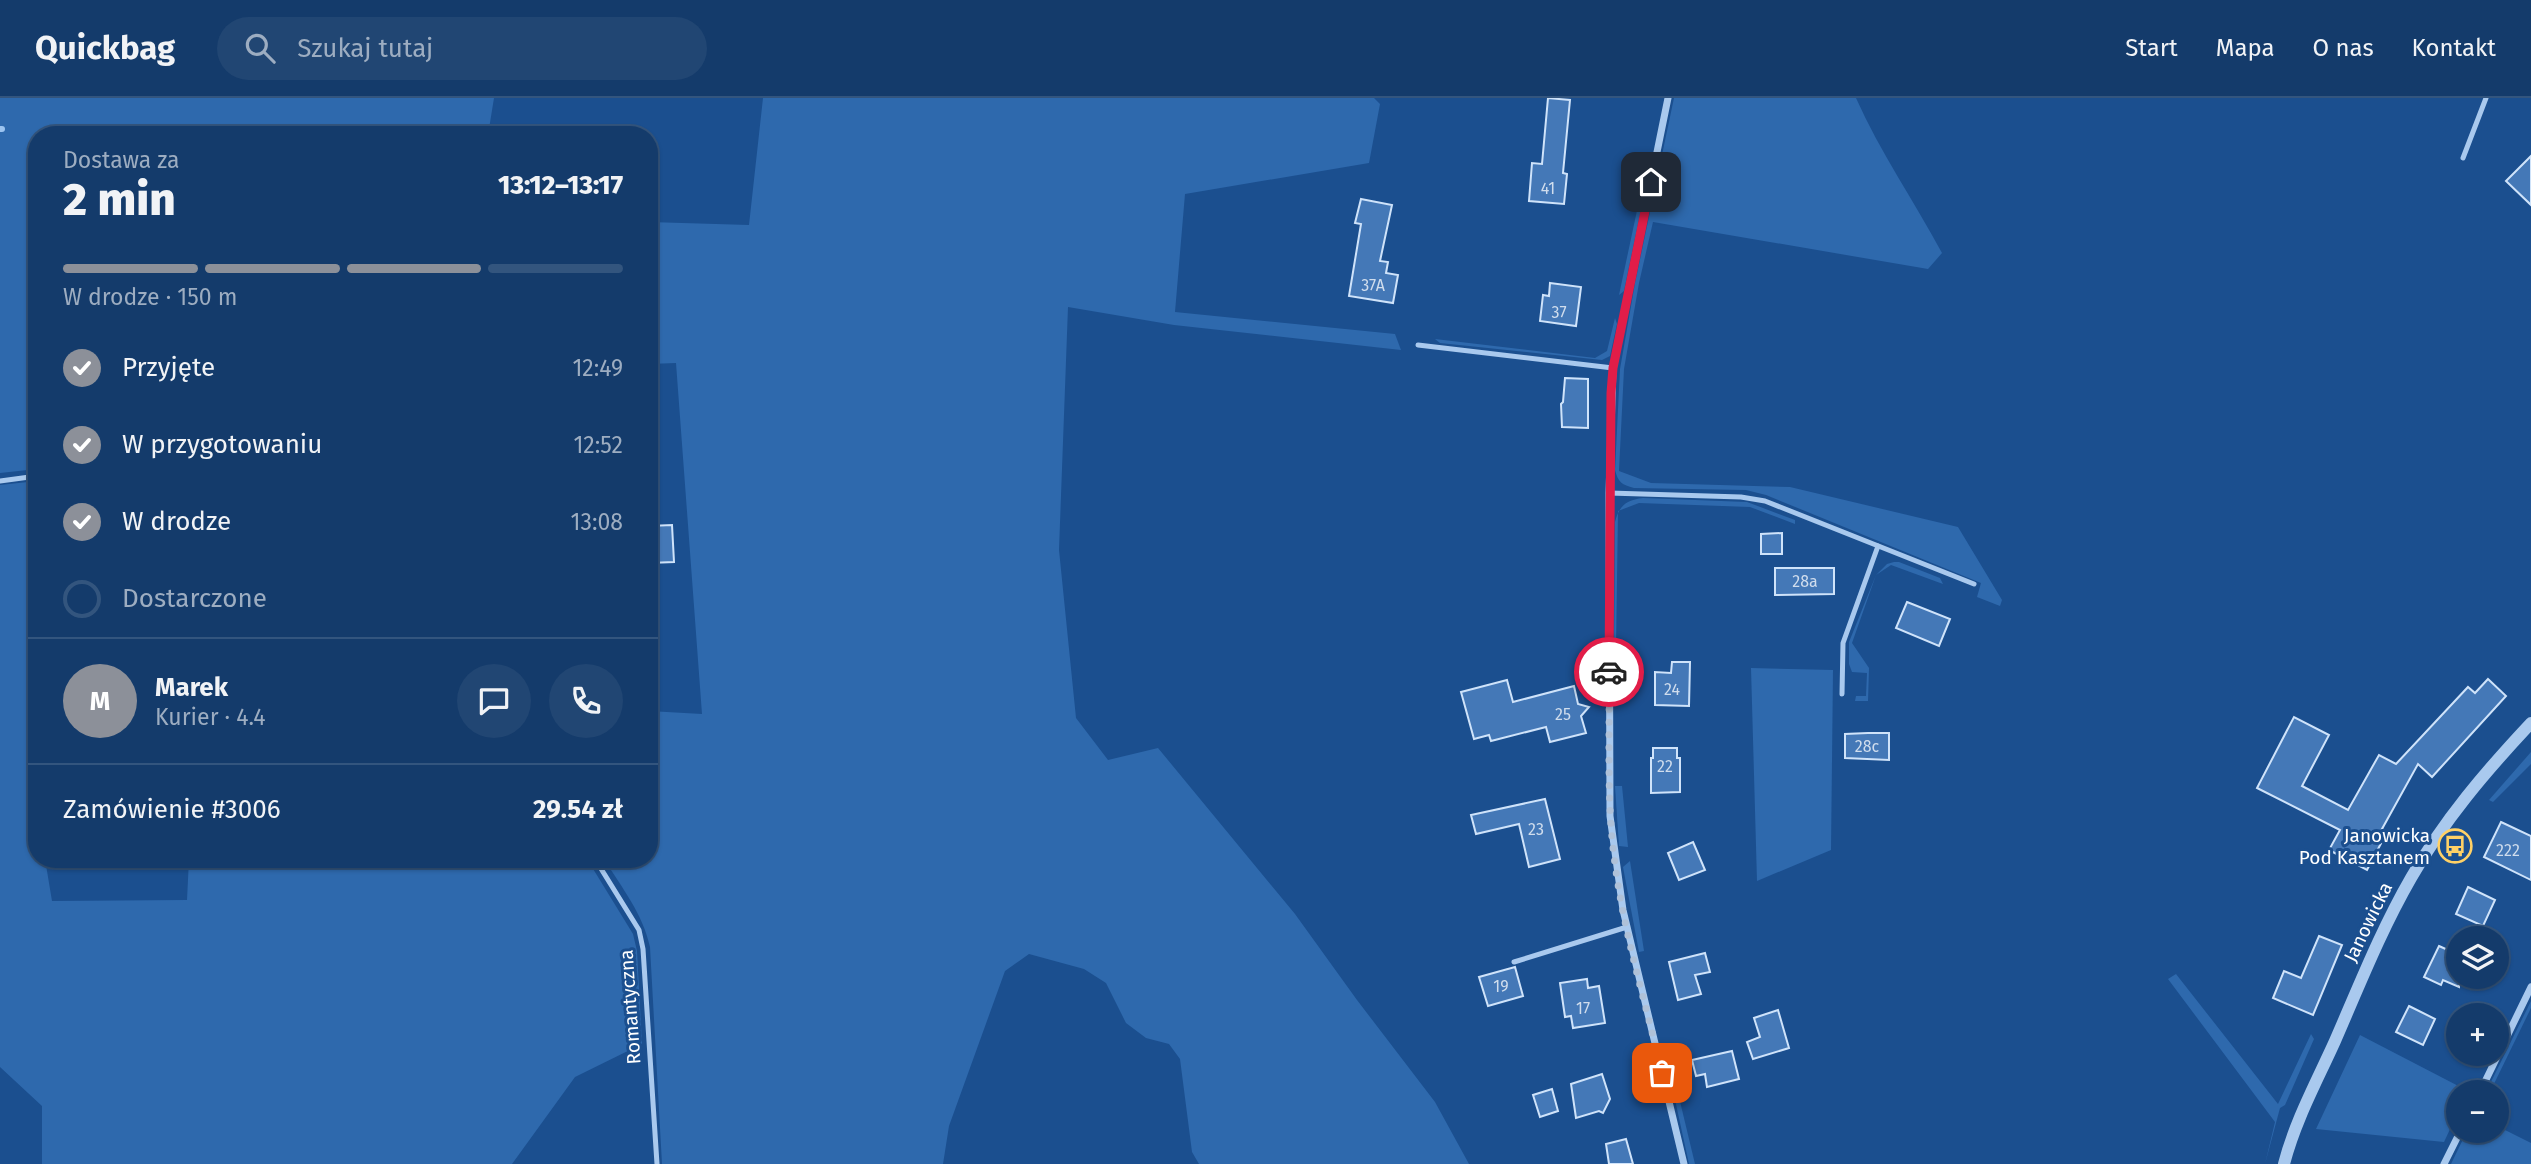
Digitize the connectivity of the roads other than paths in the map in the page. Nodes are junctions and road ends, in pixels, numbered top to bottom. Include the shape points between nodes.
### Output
1 (1668, 98) edge
2 (2486, 98) edge
3 (2463, 158) dead end
4 (1418, 345) dead end
5 (1613, 368) junction
6 (28, 477) edge
7 (0, 481) edge
8 (1609, 493) junction
9 (1878, 546) junction
10 (1974, 584) dead end
11 (1842, 694) dead end
12 (2529, 730) edge
13 (601, 868) edge
14 (1627, 927) junction
15 (1514, 962) dead end
16 (2531, 987) edge
17 (2486, 1080) edge
18 (2454, 1143) edge
19 (657, 1164) edge
20 (1684, 1164) edge
21 (2284, 1164) edge
22 (2444, 1164) edge

1 - 5 street
2 - 3 lane
4 - 5 lane
5 - 8 street
6 - 7 lane
8 - 9 lane via 1765,501
8 - 14 street via 1610,816
9 - 10 lane
9 - 11 lane via 1843,643
12 - 21 street, Janowicka via 2457,807 2412,876
13 - 19 lane, Romantyczna via 639,930 643,949
14 - 15 lane
14 - 20 street
16 - 17 street
18 - 22 street

